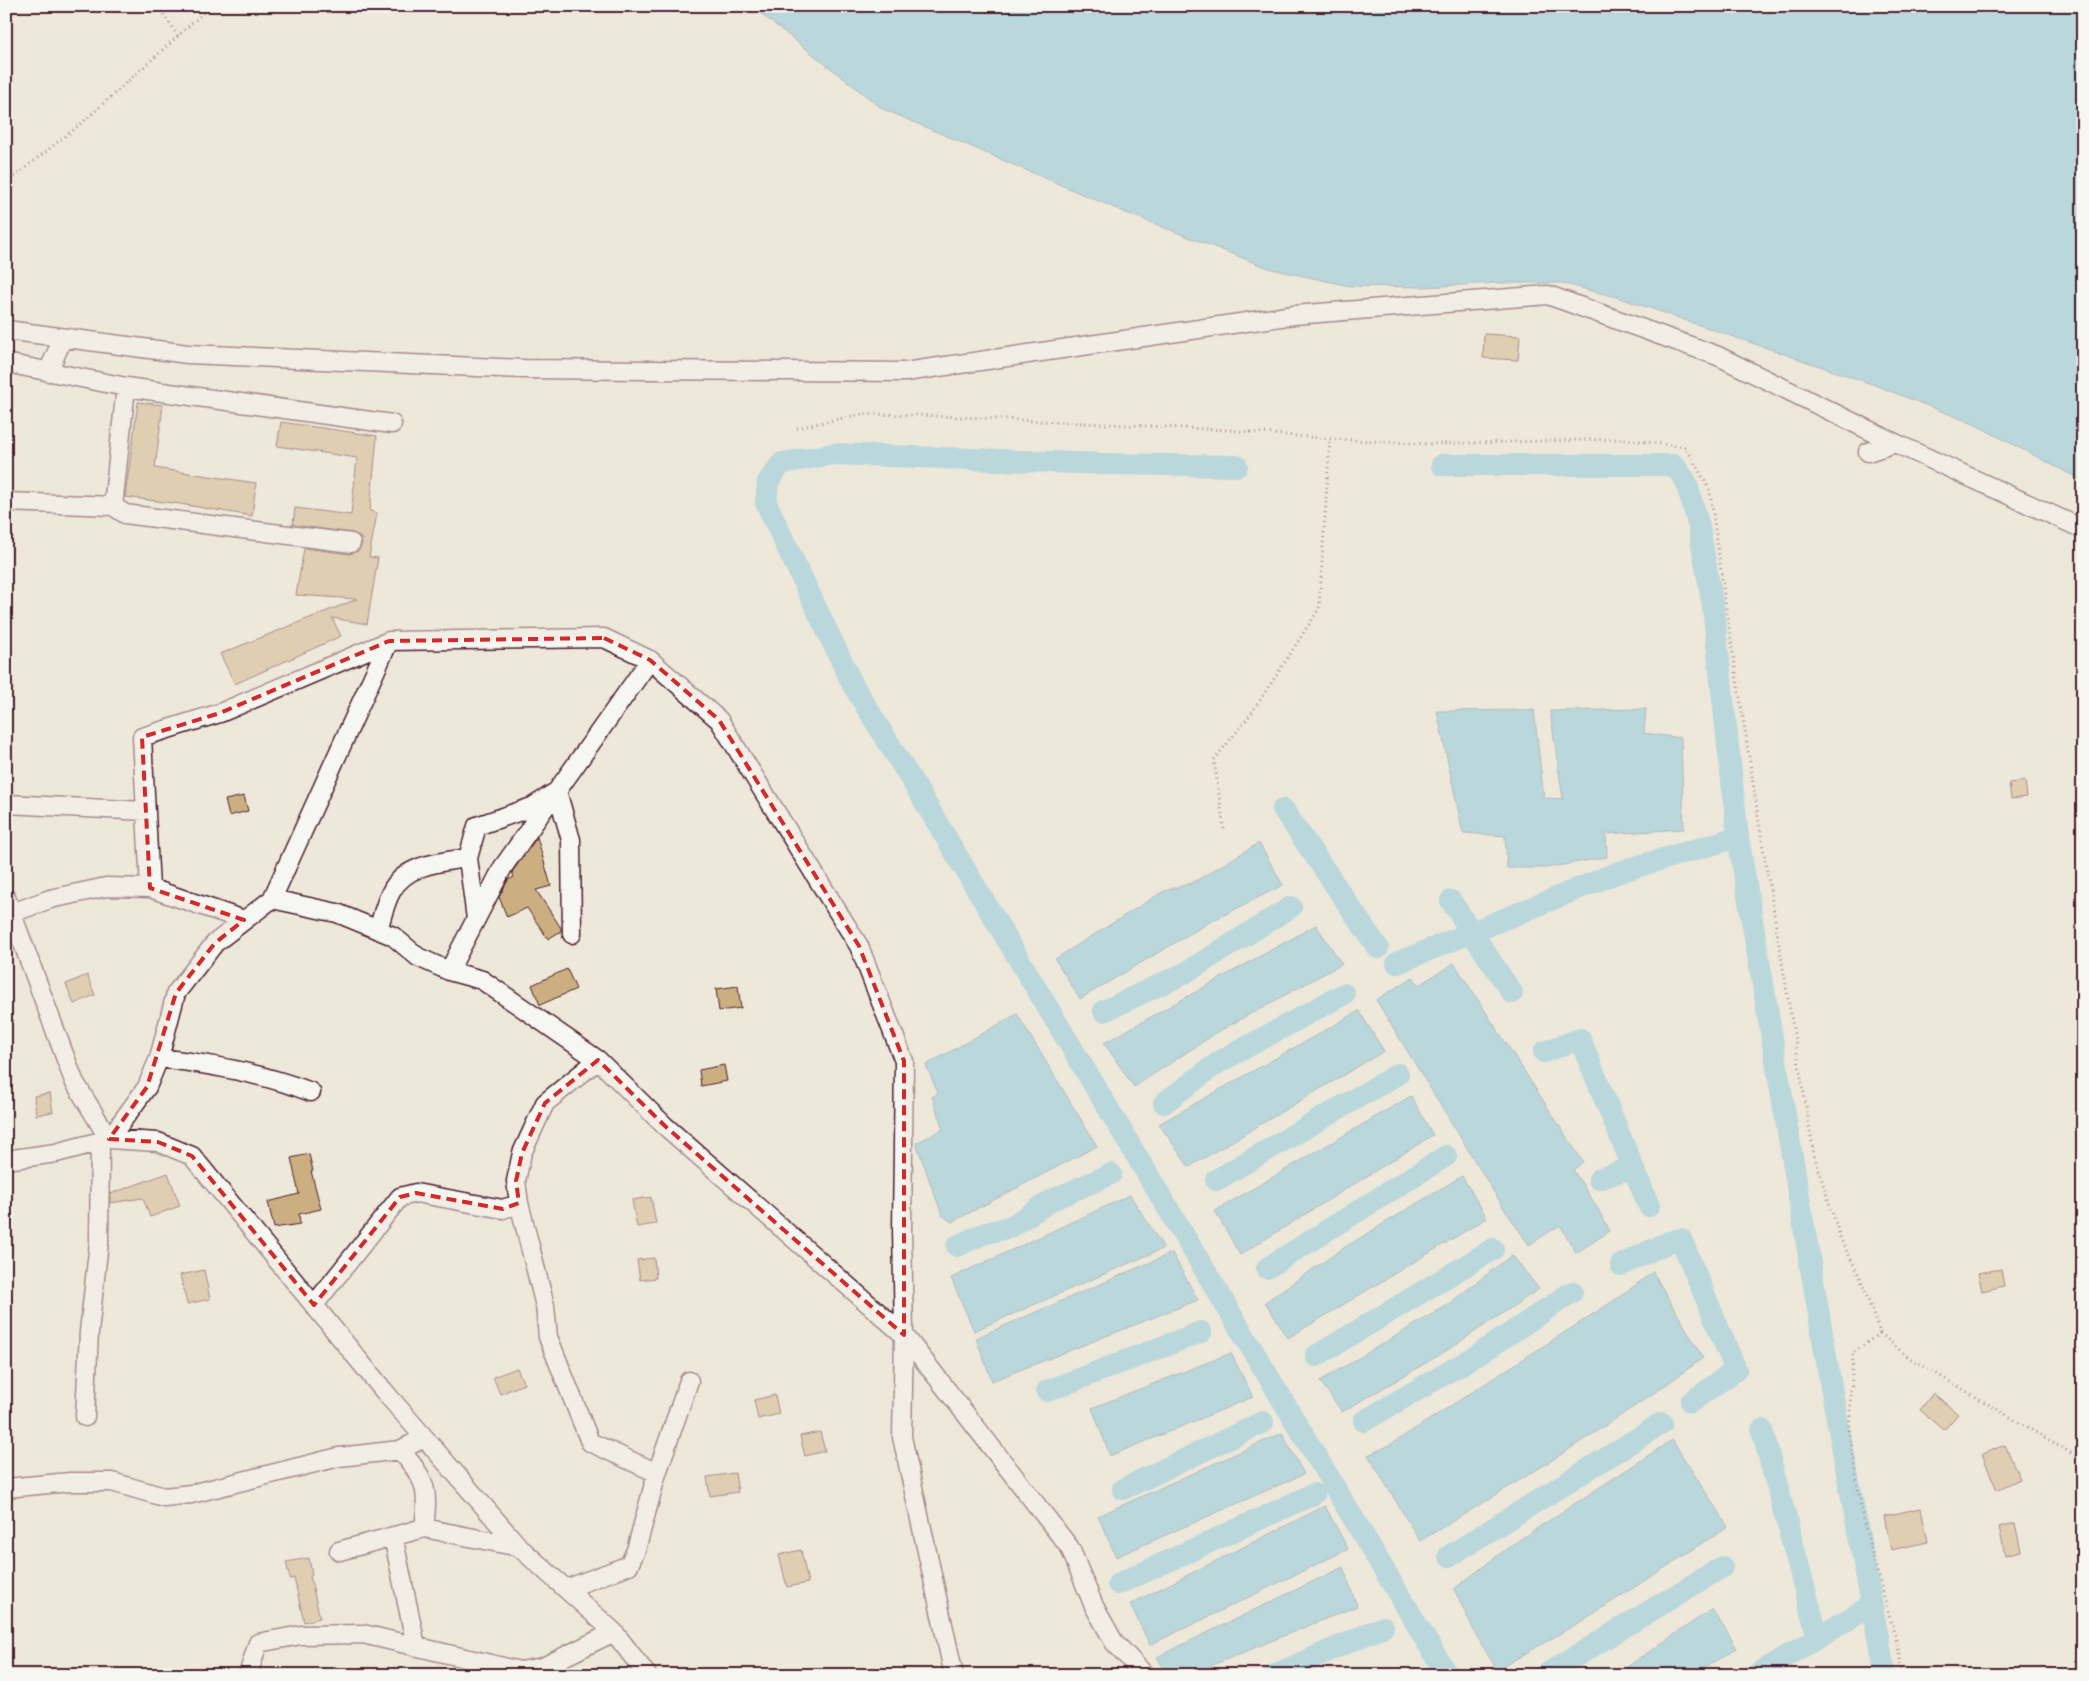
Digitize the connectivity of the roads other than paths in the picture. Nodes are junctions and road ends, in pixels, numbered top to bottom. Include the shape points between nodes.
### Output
1 (6, 330) edge
2 (63, 338) junction
3 (6, 363) edge
4 (48, 372) junction
5 (126, 387) junction
6 (392, 424) dead end
7 (1895, 443) junction
8 (1868, 452) dead end
9 (6, 502) edge
10 (113, 506) junction
11 (2083, 529) edge
12 (351, 544) dead end
13 (389, 640) junction
14 (650, 660) junction
15 (557, 790) junction
16 (6, 804) edge
17 (146, 811) junction
18 (468, 858) junction
19 (150, 888) junction
20 (272, 899) junction
21 (9, 905) edge
22 (476, 919) junction
23 (244, 920) junction
24 (378, 930) junction
25 (572, 934) dead end
26 (449, 970) junction
27 (159, 1058) junction
28 (598, 1060) junction
29 (311, 1092) dead end
30 (104, 1140) junction
31 (6, 1160) edge
32 (519, 1203) junction
33 (314, 1305) junction
34 (904, 1335) junction
35 (689, 1381) dead end
36 (85, 1418) dead end
37 (424, 1438) junction
38 (400, 1450) junction
39 (657, 1473) junction
40 (6, 1488) edge
41 (424, 1528) junction
42 (393, 1536) junction
43 (519, 1547) junction
44 (339, 1551) dead end
45 (566, 1589) junction
46 (614, 1632) junction
47 (416, 1646) junction
48 (248, 1675) edge
49 (647, 1675) edge
50 (954, 1675) edge
51 (1145, 1675) edge

1 - 2 street
2 - 4 street
2 - 7 street via 188,354 514,368 905,372 1294,315 1548,295 1718,356
3 - 4 street
4 - 5 street
5 - 6 street
5 - 10 street
7 - 8 street
7 - 11 street
9 - 10 street
10 - 12 street via 125,514
13 - 14 street via 604,638
13 - 17 street via 220,713 142,737
13 - 20 street
14 - 15 street
14 - 34 street via 720,720 859,946 904,1061
15 - 18 street via 532,807 477,826
15 - 22 street via 503,867
15 - 25 street via 571,840
16 - 17 street
17 - 19 street
18 - 22 street
18 - 24 street via 426,864 400,879 391,891
19 - 21 street via 106,887
19 - 23 street
20 - 23 street
20 - 24 street via 337,913
21 - 30 street via 74,1081
22 - 26 street
23 - 27 street via 215,943 176,993
24 - 26 street via 393,936 418,957
26 - 28 street via 482,980
27 - 29 street via 212,1064 282,1081
27 - 30 street via 147,1088
28 - 32 street via 545,1103 522,1153 516,1181
28 - 34 street via 666,1126
30 - 31 street
30 - 33 street via 158,1142 192,1156
30 - 36 street via 100,1242 89,1332
32 - 33 street via 503,1209 416,1193 400,1197
32 - 39 street via 545,1306 548,1336 590,1442
33 - 37 street
34 - 50 street via 902,1437
34 - 51 street via 1070,1548 1094,1606 1114,1642
35 - 39 street
37 - 38 street
37 - 43 street
38 - 40 street via 339,1457 190,1494 164,1497 112,1482
38 - 41 street via 419,1473 427,1499
39 - 45 street via 629,1565
41 - 42 street
41 - 43 street
42 - 44 street
42 - 47 street
43 - 45 street
45 - 46 street
46 - 47 street via 543,1666 520,1671
46 - 49 street
47 - 48 street via 363,1634 301,1635 258,1643

